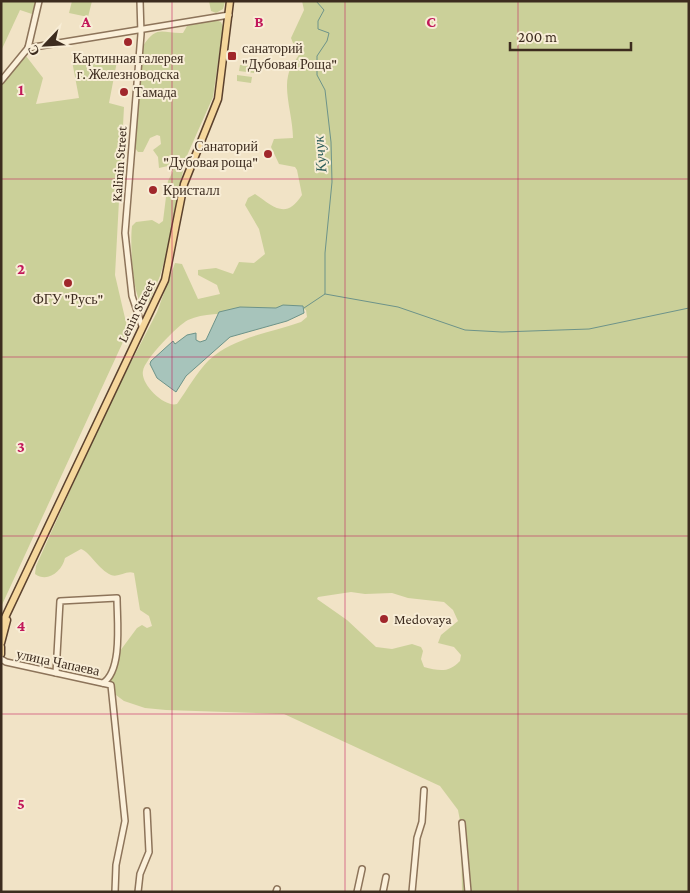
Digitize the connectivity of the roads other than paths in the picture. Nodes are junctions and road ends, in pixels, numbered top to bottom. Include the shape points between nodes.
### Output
1 (39, 1) edge
2 (140, 1) edge
3 (230, 1) edge
4 (228, 15) junction
5 (141, 28) junction
6 (28, 48) junction
7 (1, 81) edge
8 (142, 326) junction
9 (8, 614) junction
10 (1, 626) edge
11 (1, 642) edge
12 (1, 647) edge
13 (1, 654) edge
14 (1, 659) edge
15 (56, 673) junction
16 (103, 683) junction
17 (424, 790) dead end
18 (147, 811) dead end
19 (462, 823) dead end
20 (362, 869) dead end
21 (386, 877) dead end
22 (115, 892) edge
23 (138, 892) edge
24 (357, 892) edge
25 (383, 892) edge
26 (412, 892) edge
27 (468, 892) edge

1 - 6 street
2 - 5 street, Kalinin Street
3 - 4 main road, Lenin Street
4 - 5 street
4 - 8 main road, Lenin Street via 215,111 190,166 165,280
5 - 6 street
5 - 8 street, Kalinin Street via 125,233 132,296
6 - 7 street
8 - 9 main road, Lenin Street
9 - 10 main road, Lenin Street
9 - 11 main road, Lenin Street
12 - 13 main road
14 - 15 street, улица Чапаева
15 - 16 street, улица Чапаева
15 - 16 street via 60,600 117,598 116,661 111,675
16 - 22 street, улица Чапаева via 111,685 125,821 116,865
17 - 26 street
18 - 23 street via 149,852 140,874
19 - 27 street
20 - 24 street
21 - 25 street

